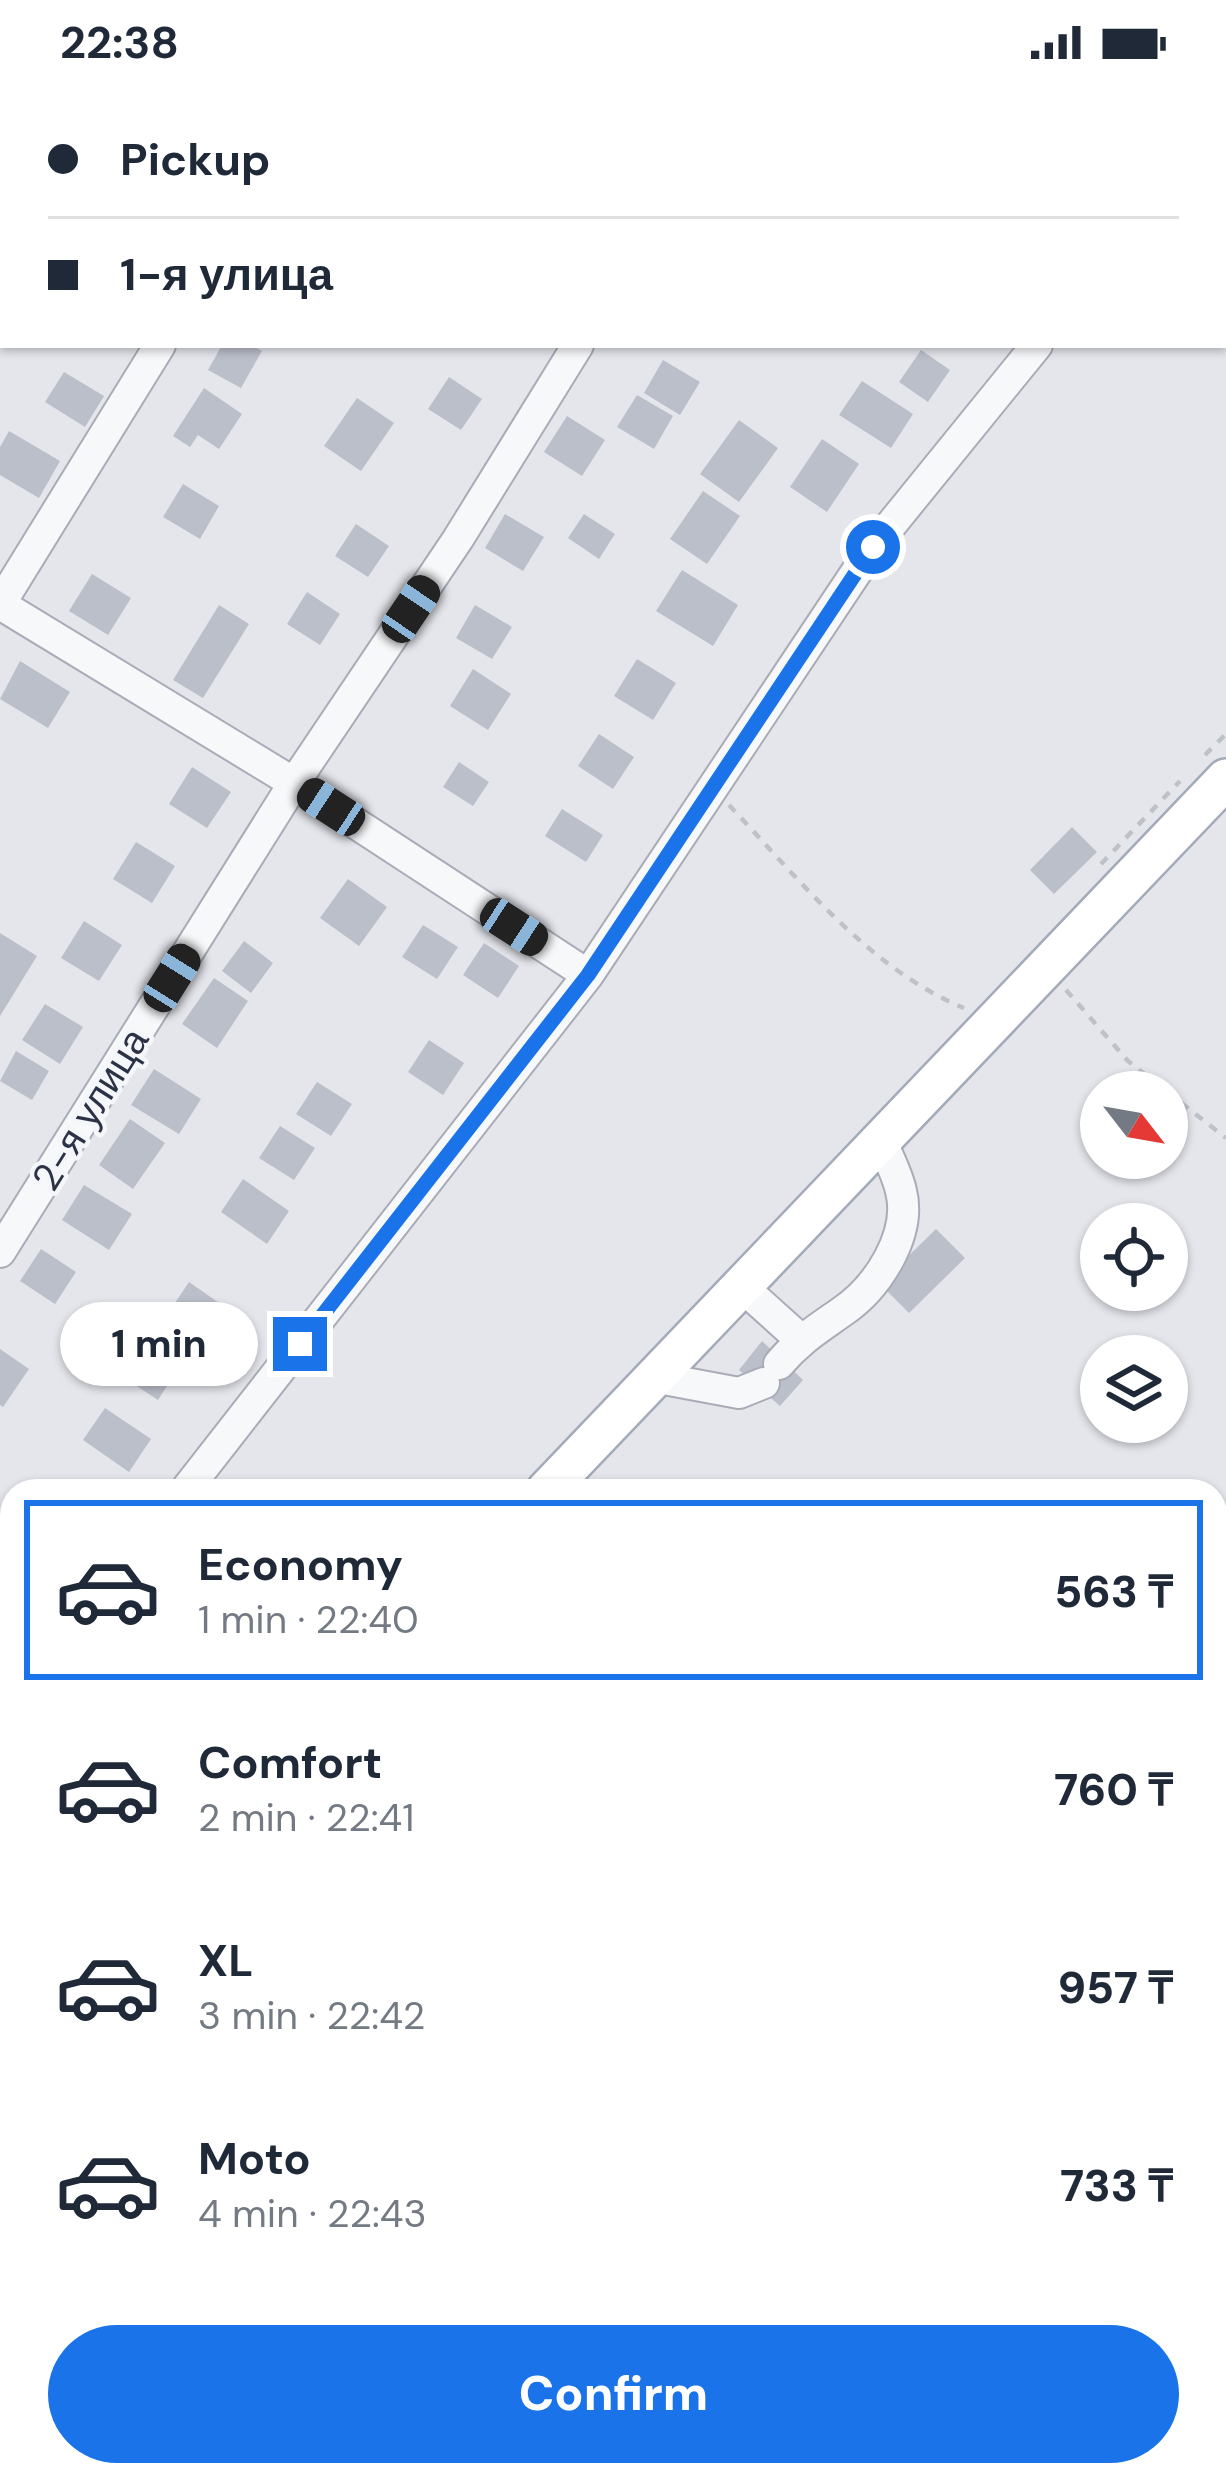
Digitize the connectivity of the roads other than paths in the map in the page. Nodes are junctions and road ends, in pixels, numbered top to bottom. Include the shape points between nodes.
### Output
1 (158, 348) edge
2 (576, 348) edge
3 (1035, 348) edge
4 (0, 604) edge
5 (1226, 779) edge
6 (294, 783) junction
7 (588, 975) junction
8 (880, 1138) junction
9 (0, 1252) edge
10 (740, 1285) junction
11 (800, 1339) junction
12 (652, 1376) junction
13 (193, 1479) edge
14 (557, 1479) edge

1 - 4 street
2 - 6 street, 2-я улица
3 - 7 street via 873,547
4 - 6 street
5 - 8 main road
6 - 7 street
6 - 9 street, 2-я улица
7 - 13 street
8 - 10 main road
8 - 11 street via 902,1192 902,1224 864,1292
10 - 11 street
10 - 12 main road
11 - 12 street via 771,1374 739,1393
12 - 14 main road

